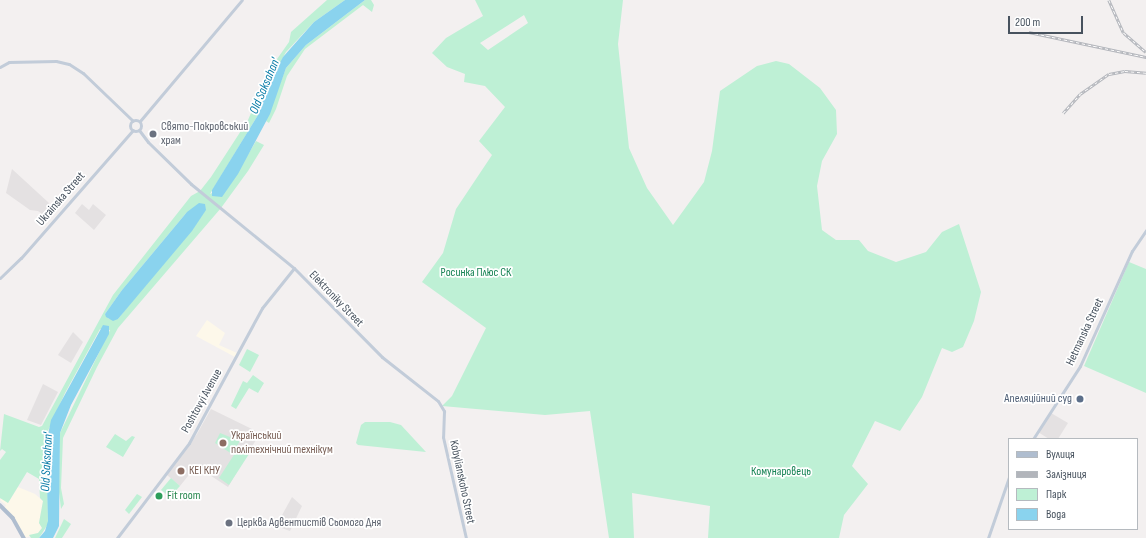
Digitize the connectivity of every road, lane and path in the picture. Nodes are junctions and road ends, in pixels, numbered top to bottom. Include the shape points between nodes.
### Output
1 (242, 0) edge
2 (0, 67) edge
3 (133, 121) junction
4 (140, 122) junction
5 (133, 130) junction
6 (139, 130) junction
7 (1146, 230) edge
8 (294, 268) junction
9 (0, 278) edge
10 (442, 406) joint
11 (1034, 438) edge
12 (1008, 480) edge
13 (0, 505) edge
14 (24, 538) edge
15 (117, 538) edge
16 (466, 538) edge
17 (988, 538) edge

1 - 4 main road
2 - 3 main road via 9,62 56,61 69,64 83,73
3 - 4 main road
3 - 5 main road
4 - 6 main road via 142,126
5 - 6 main road
5 - 9 main road, Ukrainska Street via 21,258
6 - 8 main road, Elektroniky Street via 170,165
7 - 11 main road, Hetmanska Street via 1132,251 1080,366
8 - 10 main road, Elektroniky Street via 372,348
8 - 15 main road, Poshtovyi Avenue via 262,308 189,443
10 - 16 main road, Kobylianskoho Street via 443,437
12 - 17 main road
13 - 14 main road

